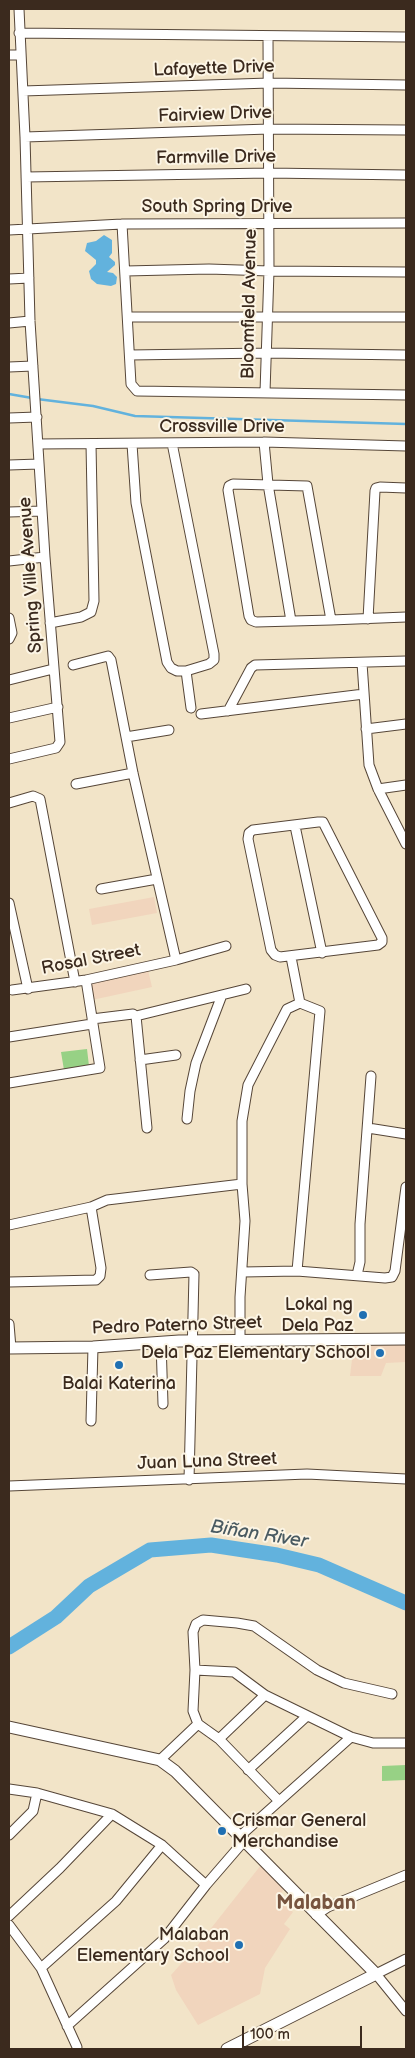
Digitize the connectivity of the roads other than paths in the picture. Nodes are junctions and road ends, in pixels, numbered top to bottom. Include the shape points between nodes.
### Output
1 (19, 9) edge
2 (9, 10) edge
3 (19, 33) junction
4 (268, 36) junction
5 (406, 38) edge
6 (9, 55) edge
7 (21, 55) junction
8 (269, 83) junction
9 (406, 85) edge
10 (23, 91) junction
11 (269, 129) junction
12 (406, 130) edge
13 (25, 137) junction
14 (269, 173) junction
15 (406, 175) edge
16 (26, 177) junction
17 (267, 223) junction
18 (406, 223) edge
19 (122, 224) junction
20 (28, 229) junction
21 (9, 230) edge
22 (126, 271) junction
23 (269, 271) junction
24 (406, 272) edge
25 (30, 278) junction
26 (9, 279) edge
27 (268, 316) junction
28 (128, 317) junction
29 (406, 317) edge
30 (30, 322) junction
31 (9, 323) edge
32 (266, 353) junction
33 (130, 355) junction
34 (406, 356) edge
35 (33, 366) junction
36 (9, 367) edge
37 (265, 392) junction
38 (406, 395) edge
39 (37, 417) junction
40 (9, 418) edge
41 (264, 442) junction
42 (172, 443) junction
43 (38, 444) junction
44 (90, 444) junction
45 (132, 444) junction
46 (406, 446) edge
47 (39, 464) junction
48 (9, 465) edge
49 (268, 484) junction
50 (406, 488) edge
51 (42, 510) junction
52 (9, 512) edge
53 (45, 557) junction
54 (9, 561) edge
55 (406, 617) edge
56 (9, 618) edge
57 (368, 618) junction
58 (330, 620) junction
59 (291, 621) junction
60 (50, 624) junction
61 (9, 639) edge
62 (406, 661) edge
63 (362, 663) junction
64 (73, 665) dead end
65 (53, 669) junction
66 (186, 671) junction
67 (9, 680) edge
68 (364, 694) junction
69 (58, 706) junction
70 (191, 708) dead end
71 (228, 710) junction
72 (201, 714) dead end
73 (9, 718) edge
74 (406, 724) edge
75 (366, 729) junction
76 (169, 730) dead end
77 (126, 737) junction
78 (9, 759) edge
79 (133, 773) junction
80 (76, 784) dead end
81 (406, 785) edge
82 (378, 789) junction
83 (9, 803) edge
84 (294, 826) junction
85 (405, 838) edge
86 (157, 879) junction
87 (102, 889) dead end
88 (9, 903) edge
89 (226, 946) dead end
90 (322, 953) junction
91 (291, 957) junction
92 (176, 960) junction
93 (86, 980) junction
94 (75, 982) junction
95 (28, 989) junction
96 (246, 989) dead end
97 (12, 990) dead end
98 (222, 995) junction
99 (300, 1002) junction
100 (136, 1016) junction
101 (92, 1021) junction
102 (9, 1036) edge
103 (176, 1055) dead end
104 (140, 1060) junction
105 (372, 1076) dead end
106 (9, 1083) edge
107 (186, 1119) dead end
108 (147, 1128) dead end
109 (368, 1128) junction
110 (406, 1134) edge
111 (242, 1184) junction
112 (406, 1187) edge
113 (91, 1207) junction
114 (9, 1224) edge
115 (297, 1271) junction
116 (243, 1272) junction
117 (150, 1275) dead end
118 (358, 1275) junction
119 (9, 1282) edge
120 (9, 1324) edge
121 (406, 1339) edge
122 (192, 1341) junction
123 (240, 1341) junction
124 (161, 1342) junction
125 (93, 1347) junction
126 (10, 1348) edge
127 (163, 1404) dead end
128 (92, 1421) dead end
129 (406, 1479) edge
130 (190, 1480) junction
131 (9, 1486) edge
132 (196, 1670) junction
133 (392, 1694) dead end
134 (265, 1696) junction
135 (306, 1716) junction
136 (198, 1724) junction
137 (9, 1727) edge
138 (351, 1737) junction
139 (219, 1739) junction
140 (406, 1743) edge
141 (160, 1760) junction
142 (248, 1770) junction
143 (9, 1789) edge
144 (37, 1793) junction
145 (278, 1800) junction
146 (112, 1814) junction
147 (9, 1835) edge
148 (241, 1839) junction
149 (162, 1846) junction
150 (406, 1875) edge
151 (206, 1885) junction
152 (316, 1914) junction
153 (9, 1916) edge
154 (9, 1925) edge
155 (406, 1959) edge
156 (41, 1968) junction
157 (376, 1974) junction
158 (406, 2011) edge
159 (67, 2026) junction
160 (77, 2048) dead end
161 (228, 2049) edge

1 - 2 street
1 - 3 street, Spring Ville Avenue
3 - 4 street
3 - 7 street, Spring Ville Avenue
4 - 5 street
4 - 8 street, Bloomfield Avenue
6 - 7 street
7 - 10 street, Spring Ville Avenue
8 - 9 street, Lafayette Drive
8 - 10 street, Lafayette Drive
8 - 11 street, Bloomfield Avenue
10 - 13 street, Spring Ville Avenue
11 - 12 street, Fairview Drive
11 - 13 street, Fairview Drive
11 - 14 street, Bloomfield Avenue
13 - 16 street, Spring Ville Avenue
14 - 15 street, Farmville Drive
14 - 16 street, Farmville Drive
14 - 17 street, Bloomfield Avenue
16 - 20 street, Spring Ville Avenue
17 - 18 street, South Spring Drive
17 - 19 street, South Spring Drive
17 - 23 street, Bloomfield Avenue
19 - 20 street, South Spring Drive
19 - 22 street
20 - 21 street, South Spring Drive
20 - 25 street, Spring Ville Avenue
22 - 23 street
22 - 28 street
23 - 24 street
23 - 27 street, Bloomfield Avenue
25 - 26 street
25 - 30 street, Spring Ville Avenue
27 - 28 street
27 - 29 street
27 - 32 street, Bloomfield Avenue
28 - 33 street
30 - 31 street
30 - 35 street, Spring Ville Avenue
32 - 33 street
32 - 34 street
32 - 37 street, Bloomfield Avenue
33 - 37 street via 131,384 138,391
35 - 36 street
35 - 39 street, Spring Ville Avenue
37 - 38 street
39 - 40 street
39 - 43 street, Spring Ville Avenue
41 - 42 street, Crossville Drive
41 - 46 street, Crossville Drive
41 - 49 street
42 - 45 street, Crossville Drive
42 - 66 street via 214,654 214,660 209,664
43 - 44 street, Crossville Drive
43 - 47 street, Spring Ville Avenue
44 - 45 street, Crossville Drive
44 - 60 street via 94,601 91,612
45 - 66 street via 136,503 167,662 177,671
47 - 48 street
47 - 51 street, Spring Ville Avenue
49 - 58 street via 304,485 309,489
49 - 59 street
49 - 59 street via 233,484 228,490 247,606 251,620 256,622
50 - 57 street via 380,487 375,491
51 - 52 street
51 - 53 street, Spring Ville Avenue
53 - 54 street
53 - 60 street, Spring Ville Avenue
55 - 57 street
56 - 61 street via 12,633
57 - 58 street
58 - 59 street
60 - 65 street, Spring Ville Avenue
62 - 63 street
63 - 68 street
63 - 71 street via 255,665
64 - 77 street via 110,657
65 - 67 street
65 - 69 street, Spring Ville Avenue
66 - 70 street
68 - 71 street
68 - 75 street
69 - 73 street
69 - 78 street, Spring Ville Avenue via 60,742 56,748
71 - 72 street
74 - 75 street
75 - 82 street via 369,765
76 - 77 street
77 - 79 street
79 - 80 street
79 - 86 street
81 - 82 street
82 - 85 street
83 - 94 street via 34,796 40,799
84 - 90 street
84 - 90 street via 323,822 382,938 378,945
84 - 91 street via 253,830 248,839 271,950 275,955
86 - 87 street
86 - 92 street
88 - 95 street
89 - 92 street, Rosal Street
90 - 91 street
91 - 99 street
92 - 93 street, Rosal Street
93 - 94 street, Rosal Street
93 - 101 street
94 - 95 street, Rosal Street
95 - 97 street, Rosal Street
96 - 98 street
98 - 100 street
98 - 107 street via 202,1042
99 - 111 street via 287,1009 248,1085 242,1121
99 - 115 street via 320,1011
100 - 101 street
100 - 104 street
101 - 102 street
101 - 106 street via 100,1068
103 - 104 street
104 - 108 street
105 - 109 street
109 - 110 street
109 - 118 street
111 - 113 street via 107,1200
111 - 116 street via 246,1221
112 - 118 street via 392,1277
113 - 114 street
113 - 119 street via 101,1268 96,1280
115 - 116 street
115 - 118 street
116 - 123 street
117 - 122 street via 194,1274
120 - 126 street
121 - 123 street, Pedro Paterno Street
122 - 123 street, Pedro Paterno Street
122 - 124 street, Pedro Paterno Street
122 - 130 street
124 - 125 street, Pedro Paterno Street
124 - 127 street
125 - 126 street, Pedro Paterno Street
125 - 128 street
129 - 130 street, Juan Luna Street via 307,1474
130 - 131 street, Juan Luna Street
132 - 133 street via 193,1632 196,1624 203,1620 237,1622 254,1626 317,1670 344,1683
132 - 134 street via 234,1672
132 - 136 street via 193,1711
134 - 135 street
134 - 139 street
135 - 138 street
135 - 142 street
136 - 139 street
136 - 141 street
137 - 141 street
138 - 140 street via 373,1743
138 - 145 street
139 - 142 street
141 - 148 street via 175,1771
142 - 145 street
143 - 144 street
144 - 146 street
144 - 147 street via 33,1811
145 - 148 street
146 - 149 street
146 - 153 street
148 - 151 street
148 - 152 street
149 - 151 street
149 - 156 street via 116,1901
150 - 152 street
151 - 159 street via 164,1939
152 - 157 street
154 - 156 street
155 - 157 street
156 - 159 street
157 - 158 street
157 - 161 street
159 - 160 street

